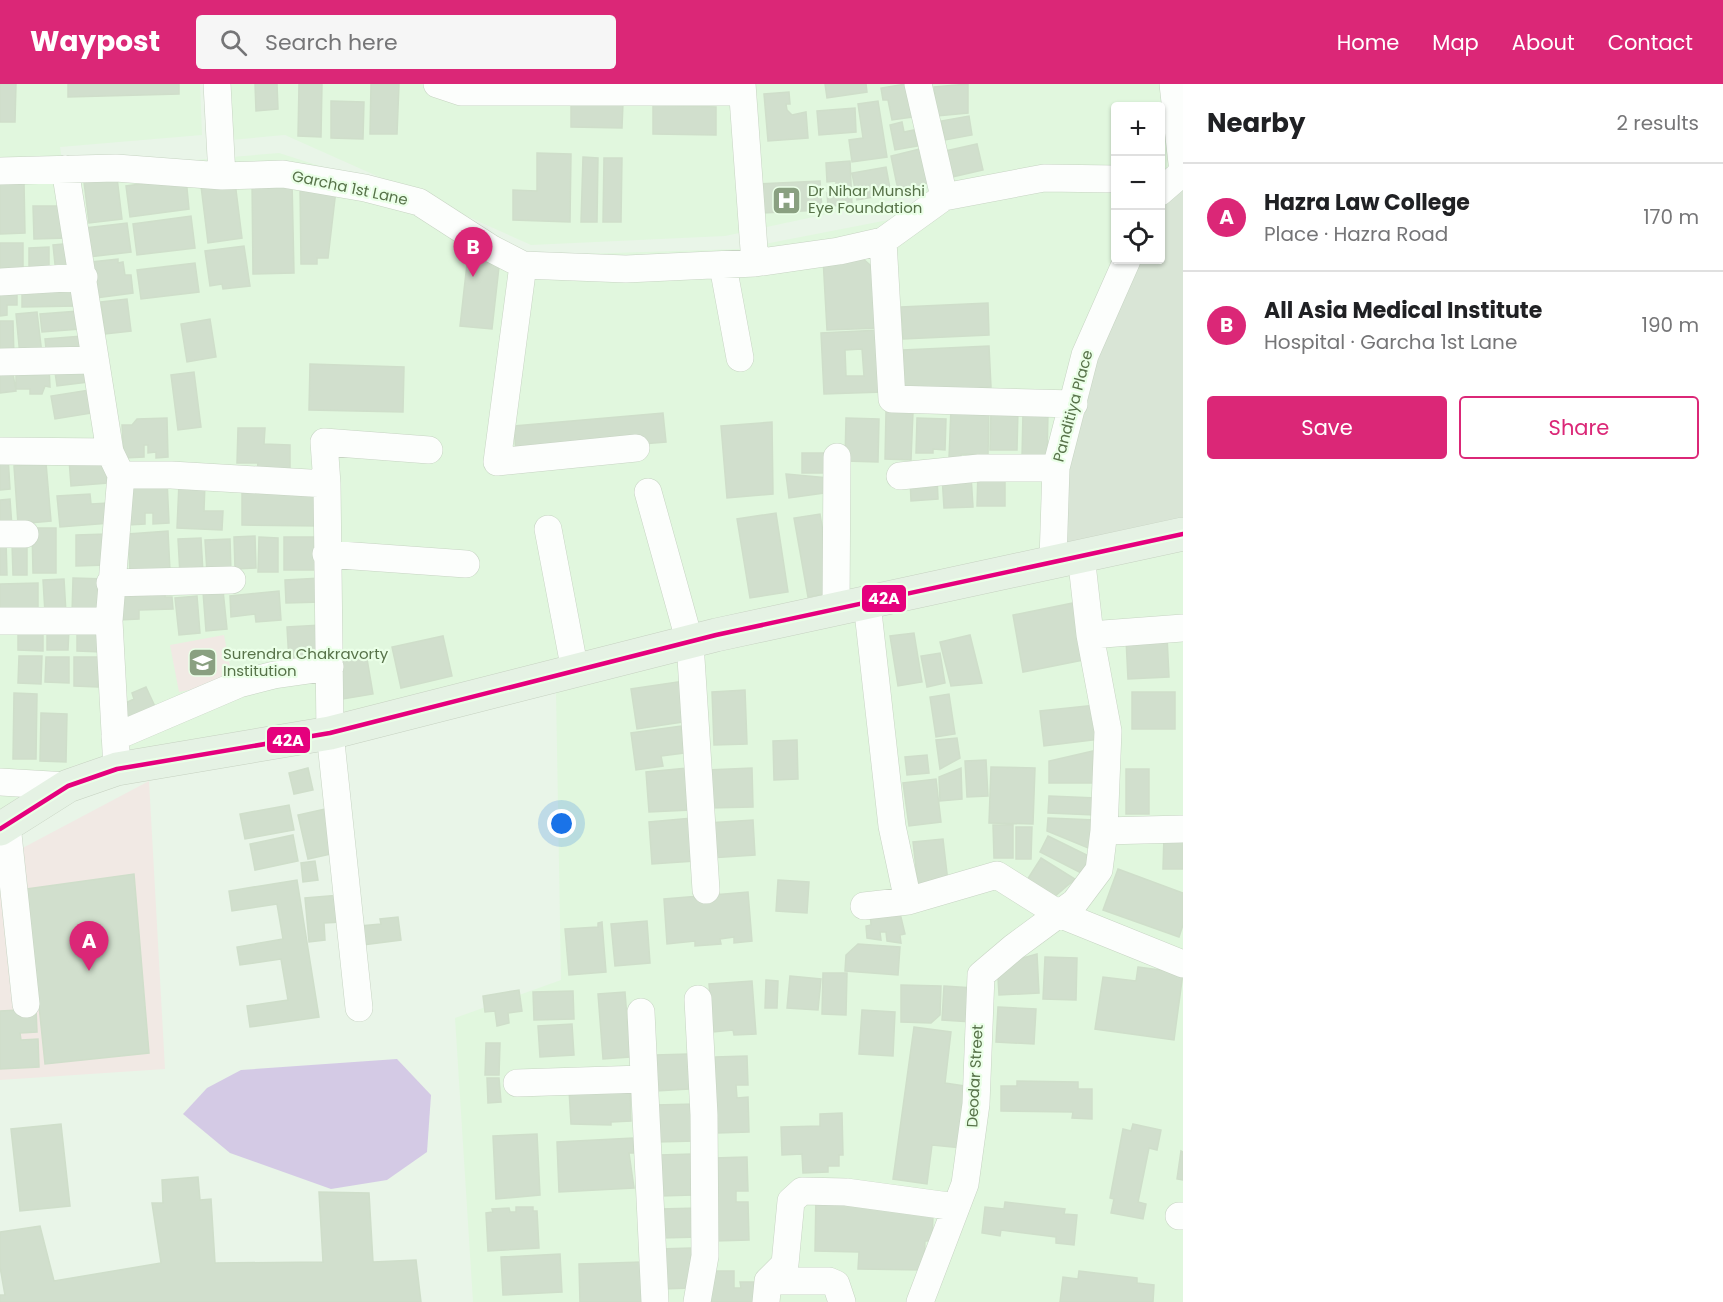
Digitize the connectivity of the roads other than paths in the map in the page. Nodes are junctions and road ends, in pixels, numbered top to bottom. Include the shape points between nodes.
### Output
1 (217, 84) edge
2 (437, 84) edge
3 (922, 84) edge
4 (1173, 84) edge
5 (742, 88) edge
6 (65, 169) junction
7 (0, 171) edge
8 (222, 176) junction
9 (1111, 179) edge
10 (1171, 182) edge
11 (934, 205) junction
12 (883, 241) junction
13 (755, 263) junction
14 (1125, 264) edge
15 (523, 265) junction
16 (723, 266) junction
17 (84, 277) junction
18 (0, 282) edge
19 (740, 358) dead end
20 (94, 360) junction
21 (0, 362) edge
22 (1074, 404) junction
23 (636, 448) dead end
24 (429, 450) dead end
25 (0, 451) edge
26 (837, 457) dead end
27 (116, 463) junction
28 (1056, 468) junction
29 (900, 476) dead end
30 (327, 484) junction
31 (648, 492) dead end
32 (548, 529) dead end
33 (1183, 534) edge
34 (326, 554) junction
35 (1067, 558) junction
36 (466, 564) dead end
37 (232, 580) dead end
38 (110, 583) junction
39 (852, 606) junction
40 (0, 621) edge
41 (109, 621) junction
42 (1183, 628) edge
43 (1090, 635) junction
44 (690, 643) junction
45 (330, 667) junction
46 (575, 671) junction
47 (330, 733) junction
48 (115, 737) junction
49 (117, 769) junction
50 (0, 782) edge
51 (68, 786) junction
52 (3, 827) edge
53 (1183, 830) edge
54 (1104, 831) junction
55 (706, 890) dead end
56 (908, 901) junction
57 (864, 906) dead end
58 (1059, 914) junction
59 (1183, 964) edge
60 (698, 999) dead end
61 (26, 1004) dead end
62 (358, 1008) dead end
63 (641, 1012) dead end
64 (643, 1079) junction
65 (517, 1083) dead end
66 (956, 1207) junction
67 (767, 1292) edge
68 (655, 1302) edge
69 (697, 1302) edge
70 (842, 1302) edge
71 (920, 1302) edge

1 - 8 street
2 - 5 street via 461,92
3 - 11 street
4 - 10 street
5 - 13 street
6 - 7 street, Garcha 1st Lane
6 - 8 street, Garcha 1st Lane via 116,168
6 - 17 street
8 - 15 street, Garcha 1st Lane via 283,174 419,202
9 - 11 street via 1044,178
11 - 12 street, Garcha 1st Lane
12 - 13 street, Garcha 1st Lane
12 - 22 street via 892,399
13 - 16 street, Garcha 1st Lane
14 - 22 street, Panditiya Place via 1085,355
15 - 16 street, Garcha 1st Lane via 627,269
15 - 23 street via 497,462
16 - 19 street
17 - 18 street
17 - 20 street
20 - 21 street
20 - 27 street
22 - 28 street, Panditiya Place
24 - 30 street via 324,442
25 - 27 street
26 - 39 street
27 - 30 street via 171,475
27 - 38 street
28 - 29 street via 979,468
28 - 35 street, Panditiya Place
30 - 34 street
31 - 44 street
32 - 46 street
33 - 35 main road
34 - 36 street
34 - 45 street
35 - 39 main road
35 - 43 street, Deodar Street
37 - 38 street
38 - 41 street
39 - 44 main road
39 - 56 street
40 - 41 street
41 - 48 street
42 - 43 street
43 - 54 street, Deodar Street via 1108,731
44 - 46 main road
44 - 55 street
45 - 47 street
45 - 48 street via 239,684
46 - 47 main road
47 - 49 main road
47 - 62 street
48 - 49 street
49 - 51 main road
50 - 51 street
51 - 52 main road
52 - 61 street
53 - 54 street
54 - 58 street, Deodar Street via 1100,870 1075,902
56 - 57 street
56 - 58 street via 997,875
58 - 59 street
58 - 66 street, Deodar Street via 981,975 976,1104 965,1184
60 - 69 street via 705,1256
63 - 64 street
64 - 65 street
64 - 68 street
66 - 67 street via 846,1192 802,1191 791,1201 784,1264
66 - 71 street, Deodar Street
67 - 70 street via 829,1281 836,1284

